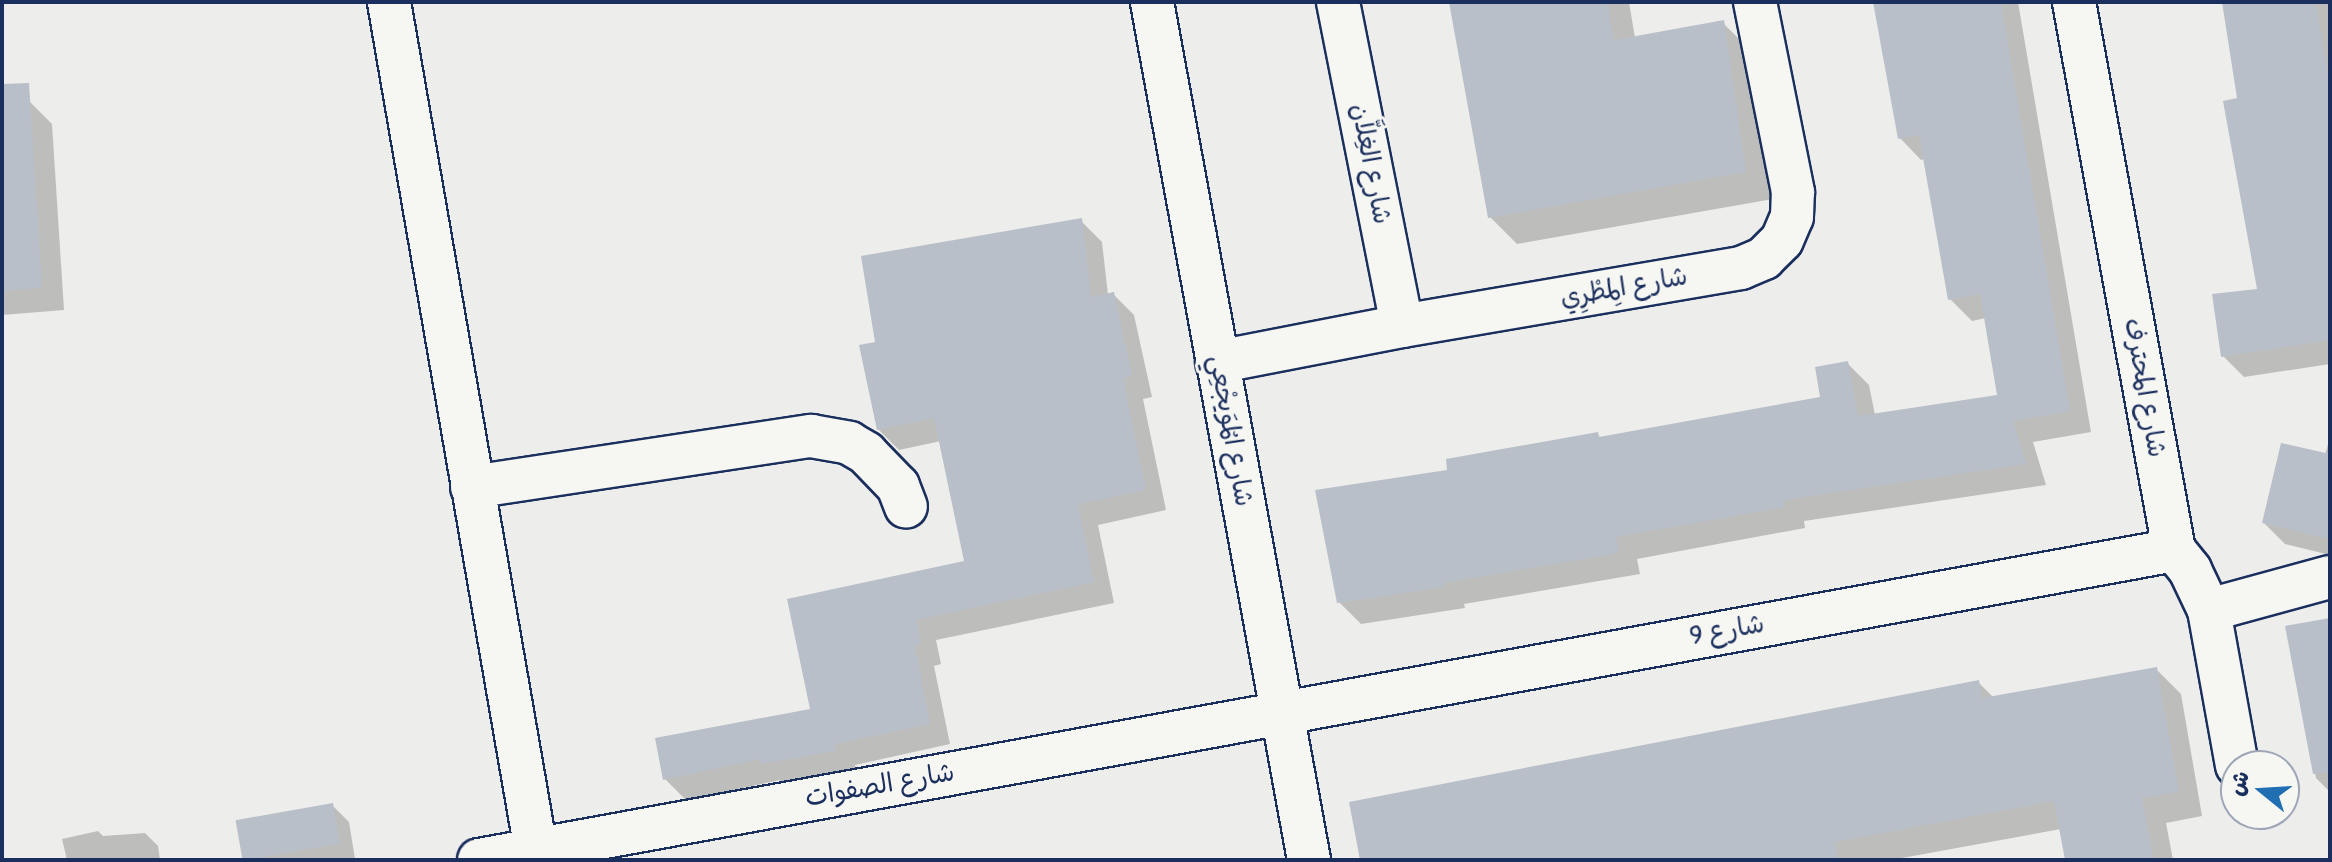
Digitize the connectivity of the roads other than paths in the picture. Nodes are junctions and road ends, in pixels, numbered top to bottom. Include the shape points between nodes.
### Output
1 (389, 2) edge
2 (1152, 2) edge
3 (1338, 2) edge
4 (1755, 2) edge
5 (2074, 2) edge
6 (1402, 326) junction
7 (1217, 362) junction
8 (472, 487) junction
9 (906, 507) dead end
10 (2174, 550) junction
11 (2330, 577) edge
12 (2209, 610) junction
13 (1281, 712) junction
14 (2234, 750) edge
15 (536, 850) junction
16 (479, 860) edge
17 (1309, 860) edge

1 - 8 street
2 - 7 street, شارع المُوَيجْعِي
3 - 6 street, شارع الغِلاَّن
4 - 6 street, شارع المِطْرِي via 1793,192 1792,217 1782,240 1764,258 1741,268
5 - 10 street, شارع المحترف
6 - 7 street, شارع المِطْرِي
7 - 13 street, شارع المُوَيجْعِي
8 - 9 street via 811,436 849,443 866,453 898,486
8 - 15 street
10 - 12 street, شارع المحترف
10 - 13 street, شارع 9
11 - 12 street
12 - 14 street, شارع المحترف
13 - 15 street, شارع الصفوات
13 - 17 street, شارع المُوَيجْعِي
15 - 16 street, شارع الصفوات

